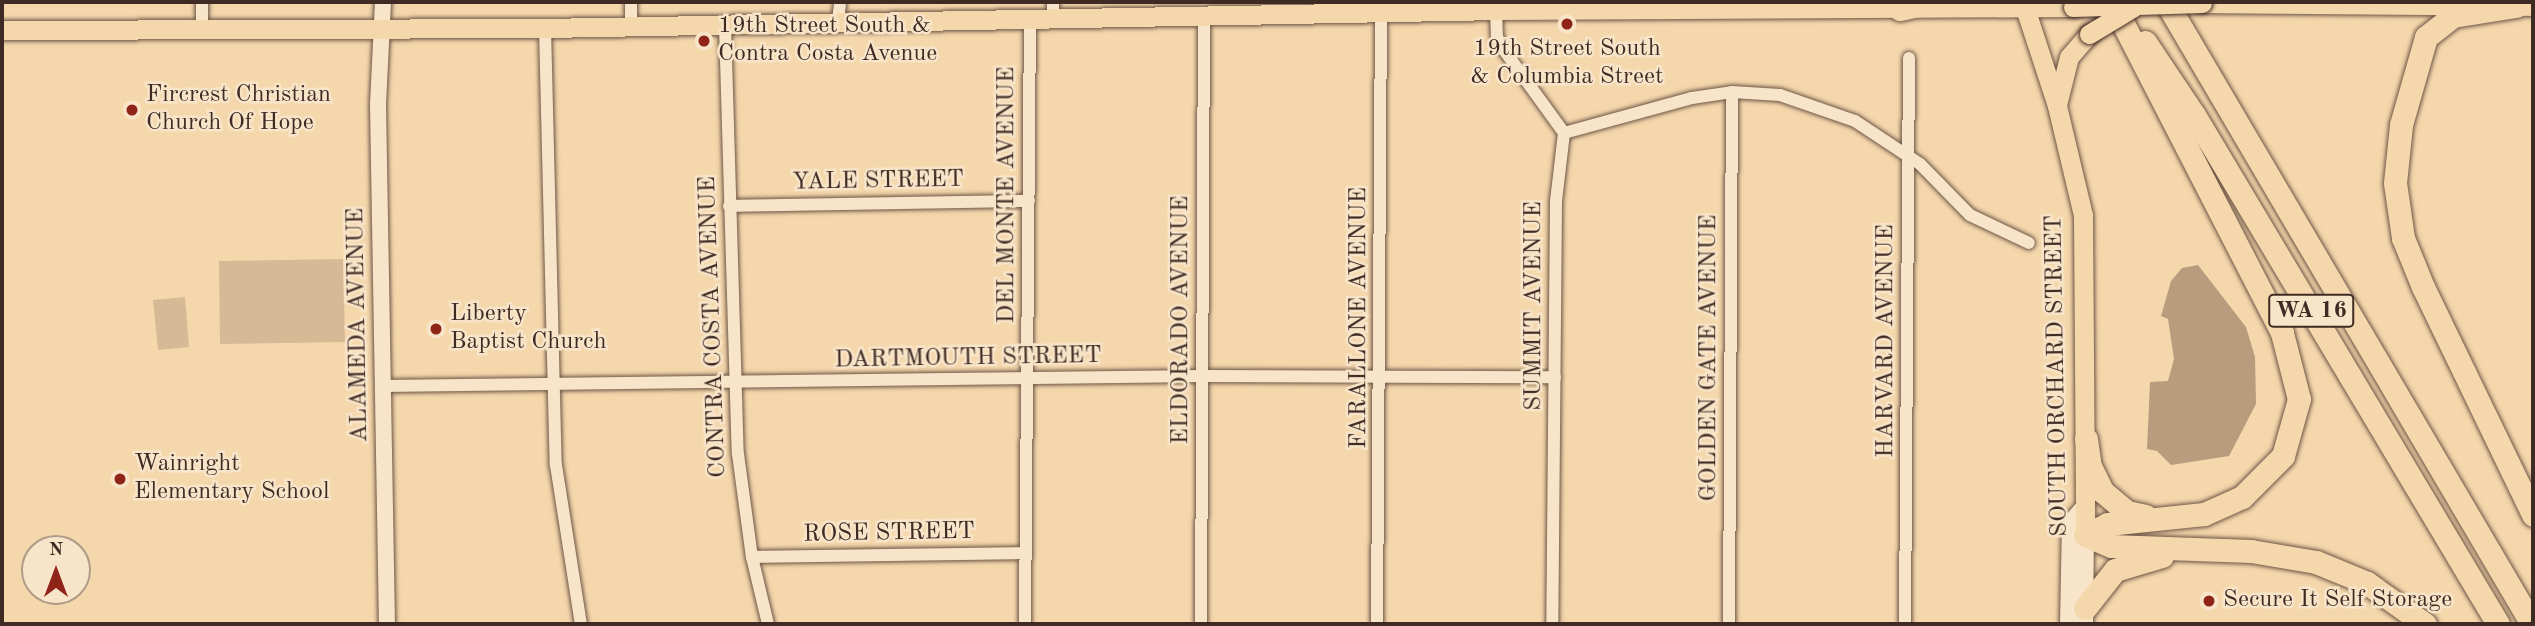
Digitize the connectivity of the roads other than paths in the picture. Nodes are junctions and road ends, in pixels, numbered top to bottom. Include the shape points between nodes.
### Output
1 (202, 2) edge
2 (383, 2) edge
3 (631, 2) edge
4 (840, 2) edge
5 (1934, 2) edge
6 (2164, 2) edge
7 (2122, 3) edge
8 (2210, 3) edge
9 (2306, 3) edge
10 (2391, 3) edge
11 (1440, 6) edge
12 (2525, 6) edge
13 (1258, 8) edge
14 (2025, 8) junction
15 (1900, 9) junction
16 (1053, 10) edge
17 (1496, 10) junction
18 (1381, 12) junction
19 (1204, 15) junction
20 (1030, 19) junction
21 (838, 22) junction
22 (379, 25) junction
23 (725, 25) junction
24 (631, 26) junction
25 (202, 27) junction
26 (545, 28) junction
27 (2, 30) edge
28 (1909, 58) dead end
29 (1732, 92) junction
30 (2057, 106) junction
31 (1564, 133) junction
32 (1909, 157) junction
33 (1029, 201) junction
34 (729, 206) junction
35 (2029, 243) dead end
36 (1203, 376) junction
37 (1555, 377) junction
38 (1381, 378) junction
39 (1028, 379) junction
40 (735, 385) junction
41 (382, 386) junction
42 (553, 387) junction
43 (2085, 439) junction
44 (2085, 507) junction
45 (2533, 515) edge
46 (2163, 517) junction
47 (2085, 535) junction
48 (2212, 549) junction
49 (1026, 553) junction
50 (752, 557) junction
51 (2079, 619) edge
52 (387, 624) edge
53 (581, 624) edge
54 (768, 624) edge
55 (1025, 624) edge
56 (1201, 624) edge
57 (1377, 624) edge
58 (1552, 624) edge
59 (1729, 624) edge
60 (1905, 624) edge
61 (2425, 624) edge
62 (2441, 624) edge
63 (2498, 624) edge
64 (2532, 624) edge

1 - 25 street
2 - 22 street, ALAMEDA AVENUE
3 - 24 street
4 - 21 street
5 - 15 highway
6 - 64 highway, WA 16
7 - 8 main road, bridge
7 - 14 main road, bridge
7 - 30 main road, bridge via 2069,57
7 - 46 highway via 2282,333 2298,390 2287,447 2254,488 2218,510
7 - 63 highway, WA 16 via 2194,115
8 - 9 main road
9 - 10 main road
10 - 12 main road
11 - 17 main road
11 - 18 main road
12 - 45 highway via 2453,16 2426,37 2401,125 2395,183 2403,238
13 - 18 main road
13 - 19 main road
14 - 15 main road
14 - 30 main road, SOUTH ORCHARD STREET
15 - 17 main road
16 - 19 main road
16 - 20 main road
17 - 31 street via 1497,37 1504,50
18 - 38 street, FARALLONE AVENUE
19 - 36 street, ELDORADO AVENUE
20 - 21 main road
20 - 33 street, DEL MONTE AVENUE
21 - 23 main road
22 - 25 main road
22 - 26 main road
22 - 41 street, ALAMEDA AVENUE
23 - 24 main road
23 - 34 street, CONTRA COSTA AVENUE
24 - 26 main road
25 - 27 main road
26 - 42 street
28 - 32 street, HARVARD AVENUE
29 - 31 street via 1668,103
29 - 32 street via 1780,95 1819,107 1855,121
29 - 59 street, GOLDEN GATE AVENUE
30 - 43 main road, SOUTH ORCHARD STREET via 2085,239
31 - 37 street, SUMMIT AVENUE via 1556,201
32 - 35 street via 1970,215
32 - 60 street, HARVARD AVENUE
33 - 34 street, YALE STREET
33 - 39 street, DEL MONTE AVENUE
34 - 40 street, CONTRA COSTA AVENUE
36 - 38 street, DARTMOUTH STREET
36 - 39 street, DARTMOUTH STREET
36 - 56 street, ELDORADO AVENUE
37 - 38 street, DARTMOUTH STREET
37 - 58 street, SUMMIT AVENUE
38 - 57 street, FARALLONE AVENUE
39 - 40 street, DARTMOUTH STREET
39 - 49 street, DEL MONTE AVENUE
40 - 42 street, DARTMOUTH STREET
40 - 50 street, CONTRA COSTA AVENUE via 741,488
41 - 42 street, DARTMOUTH STREET
41 - 52 street, ALAMEDA AVENUE
42 - 53 street via 559,504
43 - 44 main road, SOUTH ORCHARD STREET
43 - 46 highway via 2094,477 2107,497 2127,512
44 - 47 main road, SOUTH ORCHARD STREET
44 - 51 main road via 2071,523
46 - 47 highway via 2108,524
47 - 48 highway via 2111,546
47 - 51 main road, SOUTH ORCHARD STREET
48 - 51 highway via 2121,567 2106,577
48 - 61 highway via 2282,554 2334,569 2387,595
48 - 62 highway via 2263,542 2322,552 2382,578
49 - 50 street, ROSE STREET
49 - 55 street, DEL MONTE AVENUE
50 - 54 street, CONTRA COSTA AVENUE

